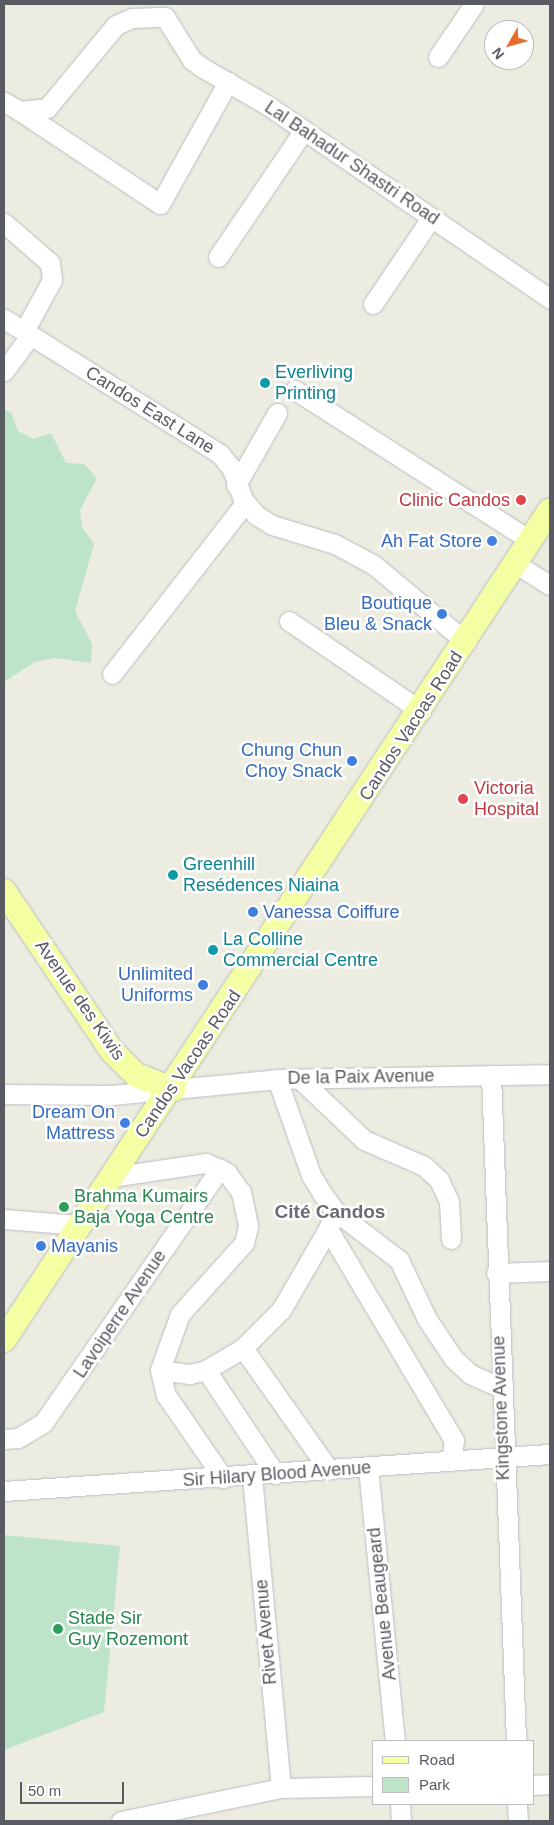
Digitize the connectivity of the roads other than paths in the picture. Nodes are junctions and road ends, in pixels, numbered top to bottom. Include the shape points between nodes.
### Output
1 (474, 4) edge
2 (166, 10) edge
3 (438, 57) dead end
4 (228, 82) junction
5 (4, 102) edge
6 (20, 112) junction
7 (304, 130) junction
8 (431, 218) junction
9 (4, 223) edge
10 (218, 257) dead end
11 (550, 300) edge
12 (373, 304) dead end
13 (4, 319) edge
14 (27, 334) junction
15 (4, 371) edge
16 (295, 390) dead end
17 (277, 414) dead end
18 (236, 485) junction
19 (246, 503) junction
20 (550, 510) edge
21 (530, 541) junction
22 (516, 564) junction
23 (550, 585) edge
24 (289, 622) dead end
25 (466, 642) junction
26 (112, 674) dead end
27 (420, 711) junction
28 (4, 891) edge
29 (550, 1074) edge
30 (491, 1075) junction
31 (277, 1079) junction
32 (300, 1079) junction
33 (173, 1089) junction
34 (4, 1094) edge
35 (220, 1168) junction
36 (111, 1177) junction
37 (335, 1211) junction
38 (4, 1219) edge
39 (79, 1225) junction
40 (328, 1229) junction
41 (451, 1239) dead end
42 (550, 1271) edge
43 (496, 1273) junction
44 (4, 1340) edge
45 (243, 1348) junction
46 (160, 1370) junction
47 (206, 1370) junction
48 (500, 1387) junction
49 (4, 1439) edge
50 (550, 1454) edge
51 (503, 1458) junction
52 (451, 1461) junction
53 (368, 1467) junction
54 (329, 1470) junction
55 (275, 1474) junction
56 (252, 1476) junction
57 (223, 1478) junction
58 (4, 1491) edge
59 (395, 1740) edge
60 (516, 1740) edge
61 (550, 1784) edge
62 (534, 1785) edge
63 (372, 1786) edge
64 (281, 1788) junction
65 (400, 1805) edge
66 (517, 1805) edge
67 (121, 1821) edge
68 (401, 1821) edge
69 (518, 1821) edge

1 - 3 street
2 - 4 street, Lal Bahadur Shastri Road via 192,60
2 - 6 street via 116,25 54,103 34,112
4 - 6 street via 160,204
4 - 7 street, Lal Bahadur Shastri Road
5 - 6 street
7 - 8 street, Lal Bahadur Shastri Road
7 - 10 street
8 - 11 street, Lal Bahadur Shastri Road
8 - 12 street
9 - 14 street via 50,263 52,280
13 - 14 street, Candos East Lane
14 - 15 street
14 - 18 street, Candos East Lane via 196,436 220,454 232,469
16 - 21 street
17 - 18 street
18 - 19 street, Candos East Lane
19 - 25 street, Candos East Lane via 272,525 336,544 374,565
19 - 26 street
20 - 21 main road, Candos Vacoas Road
21 - 22 main road, Candos Vacoas Road
22 - 23 street
22 - 25 main road, Candos Vacoas Road
24 - 27 street
25 - 27 main road, Candos Vacoas Road
27 - 33 main road, Candos Vacoas Road
28 - 33 main road, Avenue des Kiwis via 112,1051 136,1075
29 - 30 street, De la Paix Avenue
30 - 32 street, De la Paix Avenue
30 - 43 street, Kingstone Avenue
31 - 32 street, De la Paix Avenue
31 - 33 street, De la Paix Avenue
31 - 37 street via 311,1175
32 - 41 street via 364,1140 424,1166 440,1180 450,1201
33 - 34 street, De la Paix Avenue via 112,1095
33 - 36 main road, Candos Vacoas Road
35 - 36 street via 198,1163
35 - 46 street via 241,1192 248,1226 244,1243 180,1314
35 - 49 street, Lavoiperre Avenue via 43,1423 18,1438
36 - 39 main road, Candos Vacoas Road
37 - 40 street
37 - 48 street via 399,1260 427,1319 453,1358 470,1374
38 - 39 street
39 - 44 main road, Candos Vacoas Road
40 - 45 street via 282,1310
40 - 52 street via 454,1440
42 - 43 street
43 - 48 street, Kingstone Avenue
45 - 47 street
45 - 54 street
46 - 47 street via 190,1374
46 - 57 street via 166,1396
47 - 55 street
48 - 51 street, Kingstone Avenue
50 - 51 street, Sir Hilary Blood Avenue
51 - 52 street, Sir Hilary Blood Avenue
51 - 60 street, Kingstone Avenue
52 - 53 street, Sir Hilary Blood Avenue
53 - 54 street, Sir Hilary Blood Avenue
53 - 59 street, Avenue Beaugeard
54 - 55 street, Sir Hilary Blood Avenue
55 - 56 street, Sir Hilary Blood Avenue
56 - 57 street, Sir Hilary Blood Avenue
56 - 64 street, Rivet Avenue
57 - 58 street, Sir Hilary Blood Avenue
61 - 62 street
63 - 64 street
64 - 67 street
65 - 68 street
66 - 69 street

